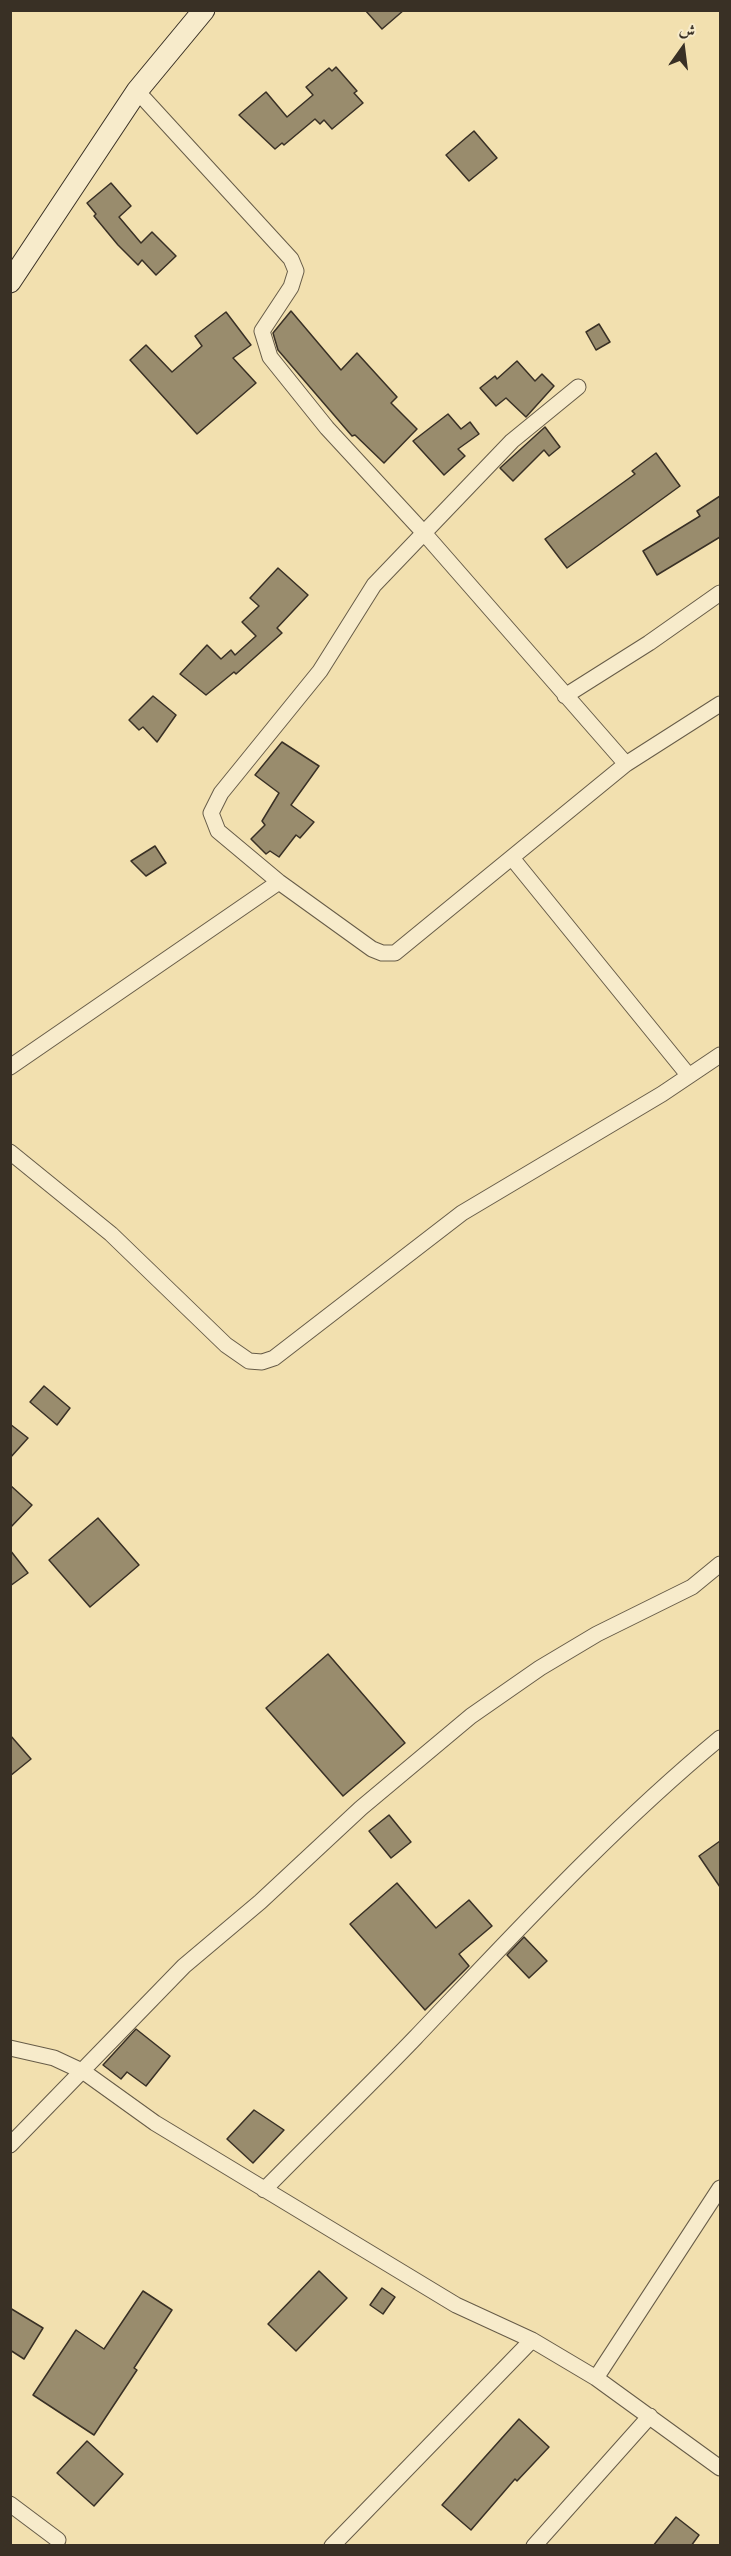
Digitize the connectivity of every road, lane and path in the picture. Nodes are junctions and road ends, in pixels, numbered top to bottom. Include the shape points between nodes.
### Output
1 (204, 10) edge
2 (137, 91) junction
3 (10, 282) edge
4 (578, 387) dead end
5 (424, 533) junction
6 (720, 593) edge
7 (565, 696) junction
8 (720, 704) edge
9 (626, 764) junction
10 (512, 858) junction
11 (279, 882) junction
12 (720, 1054) edge
13 (10, 1067) edge
14 (689, 1076) junction
15 (10, 1152) edge
16 (720, 1564) edge
17 (720, 1738) edge
18 (10, 2048) edge
19 (84, 2072) junction
20 (10, 2145) edge
21 (720, 2188) edge
22 (264, 2190) junction
23 (532, 2340) junction
24 (596, 2378) junction
25 (650, 2416) junction
26 (720, 2468) edge
27 (10, 2504) edge
28 (58, 2540) dead end
29 (332, 2546) edge
30 (534, 2546) edge

1 - 2 street
2 - 3 street
2 - 5 street via 291,259 296,271 291,287 262,331 270,357 327,428
4 - 5 street via 512,441
5 - 7 street
5 - 11 street via 374,585 320,671 220,793 211,813 218,831
6 - 7 street
7 - 9 street
8 - 9 street
9 - 10 street
10 - 11 street via 395,953 372,949
10 - 14 street
11 - 13 street
12 - 14 street
14 - 15 street via 462,1213 274,1358 262,1362 249,1361 226,1345 111,1234
16 - 19 street via 692,1587 597,1634 471,1716 184,1966
17 - 22 street via 658,1790 559,1887
18 - 19 street via 54,2058
19 - 20 street
19 - 22 street via 155,2123
21 - 24 street
22 - 23 street via 456,2305
23 - 24 street
23 - 29 street
24 - 25 street
25 - 26 street
25 - 30 street
27 - 28 street

